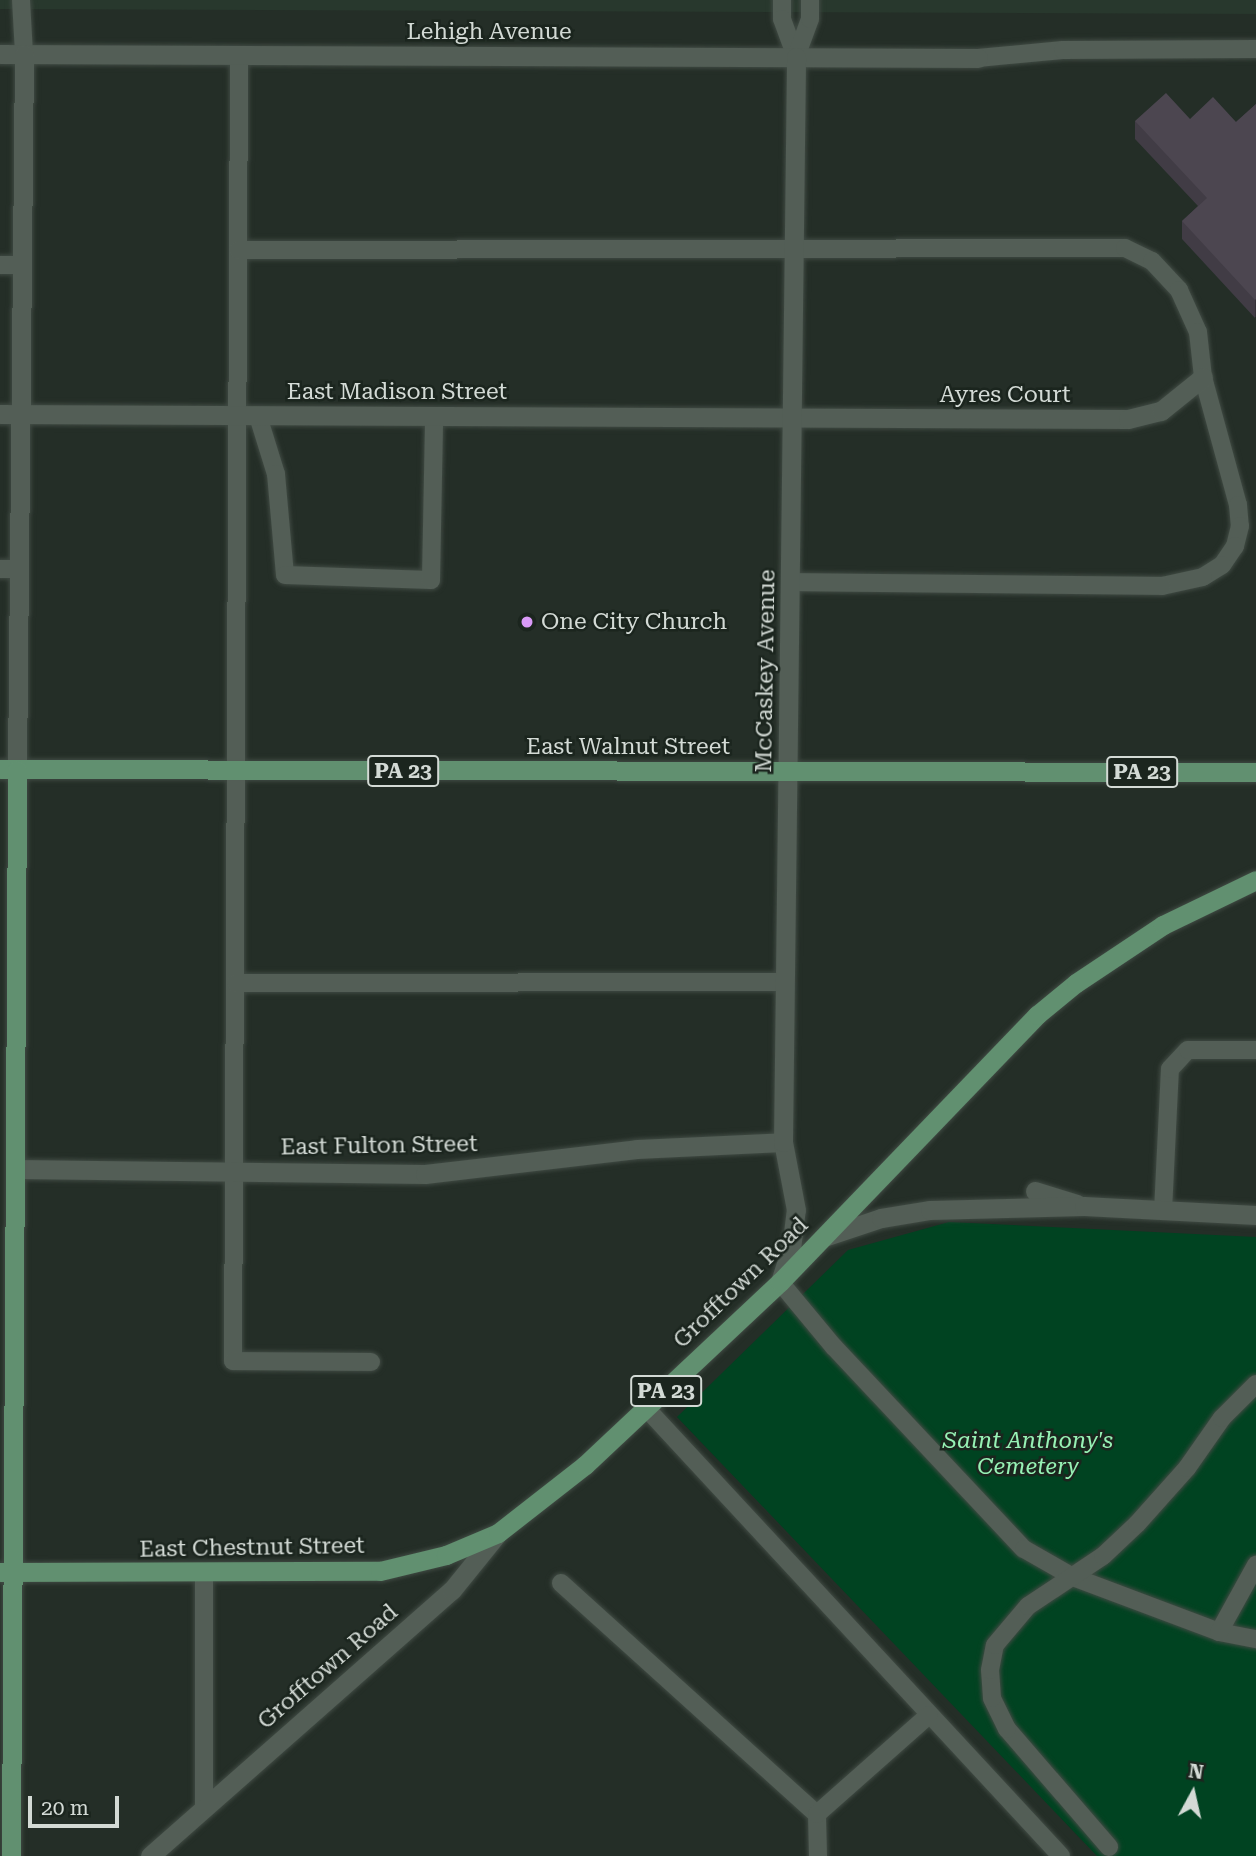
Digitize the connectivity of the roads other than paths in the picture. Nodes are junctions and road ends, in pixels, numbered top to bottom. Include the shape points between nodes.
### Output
1 (21, 0) edge
2 (782, 0) edge
3 (810, 0) edge
4 (1256, 49) edge
5 (0, 54) edge
6 (24, 54) junction
7 (239, 55) junction
8 (796, 57) junction
9 (978, 58) joint
10 (794, 249) junction
11 (238, 250) junction
12 (0, 265) edge
13 (22, 265) junction
14 (1203, 377) junction
15 (0, 414) edge
16 (21, 414) junction
17 (248, 416) junction
18 (434, 417) junction
19 (793, 419) junction
20 (10, 569) edge
21 (792, 582) junction
22 (9, 769) edge
23 (237, 770) junction
24 (788, 772) junction
25 (1256, 772) edge
26 (1256, 880) edge
27 (784, 982) junction
28 (236, 983) junction
29 (1256, 1050) edge
30 (783, 1142) junction
31 (10, 1156) edge
32 (236, 1172) junction
33 (1035, 1191) dead end
34 (1084, 1206) junction
35 (1163, 1211) junction
36 (1256, 1215) edge
37 (824, 1237) junction
38 (780, 1282) junction
39 (371, 1362) dead end
40 (7, 1382) edge
41 (1256, 1384) edge
42 (647, 1409) junction
43 (498, 1532) junction
44 (1256, 1565) edge
45 (6, 1572) edge
46 (204, 1574) junction
47 (1073, 1577) junction
48 (561, 1583) dead end
49 (1219, 1632) junction
50 (1256, 1639) edge
51 (929, 1715) junction
52 (204, 1809) junction
53 (817, 1814) junction
54 (1109, 1847) dead end
55 (11, 1856) edge
56 (150, 1856) edge
57 (818, 1856) edge
58 (1060, 1856) edge

1 - 6 lane
2 - 8 lane via 782,19
3 - 8 lane via 810,19
4 - 9 lane via 1063,50
5 - 6 street, Lehigh Avenue
6 - 7 street, Lehigh Avenue
6 - 13 street
7 - 8 street, Lehigh Avenue
7 - 11 lane
8 - 9 street, Lehigh Avenue
8 - 10 street, McCaskey Avenue
10 - 11 lane
10 - 14 lane via 1125,248 1152,261 1180,290 1198,332
10 - 19 street, McCaskey Avenue
11 - 17 lane
12 - 13 lane
13 - 16 street
14 - 19 street, Ayres Court via 1161,411 1128,419
14 - 21 lane via 1240,526 1222,565 1203,577 1162,586
15 - 16 street, East Madison Street
16 - 17 street, East Madison Street
16 - 20 street
17 - 18 street, East Madison Street
17 - 18 lane via 276,474 285,575 431,580
17 - 23 lane
18 - 19 street, East Madison Street
19 - 21 street, McCaskey Avenue
20 - 22 street
21 - 24 street, McCaskey Avenue
22 - 23 main road, East Walnut Street / PA 23
22 - 31 main road
23 - 24 main road, East Walnut Street / PA 23
23 - 28 lane
24 - 25 main road, East Walnut Street / PA 23
24 - 27 street, McCaskey Avenue
26 - 37 main road, Grofftown Road / PA 23 via 1163,925 1037,1015
27 - 28 lane
27 - 30 street, McCaskey Avenue
28 - 32 lane
29 - 35 lane via 1188,1049 1170,1069
30 - 32 street, East Fulton Street via 637,1149 425,1174
30 - 38 street, McCaskey Avenue via 794,1192 795,1230
31 - 32 street, East Fulton Street
31 - 40 main road
32 - 39 lane via 233,1361
33 - 34 street
34 - 35 street
34 - 37 street via 906,1212
35 - 36 street
37 - 38 main road, Grofftown Road / PA 23
38 - 42 main road, Grofftown Road / PA 23
38 - 47 lane via 834,1348 1024,1549
40 - 45 main road
41 - 47 lane via 1222,1418 1187,1468 1137,1524
42 - 43 main road, Grofftown Road / PA 23 via 549,1496
42 - 51 lane
43 - 46 main road, East Chestnut Street / PA 23 via 446,1555 380,1571
43 - 52 street, Grofftown Road via 452,1590
44 - 49 lane
45 - 46 main road, East Chestnut Street / PA 23
45 - 55 main road
46 - 52 lane
47 - 49 lane
47 - 54 lane via 1028,1606 995,1646 990,1670 992,1698 1007,1729
48 - 53 lane
49 - 50 lane
51 - 53 lane
51 - 58 lane
52 - 56 street, Grofftown Road
53 - 57 lane

